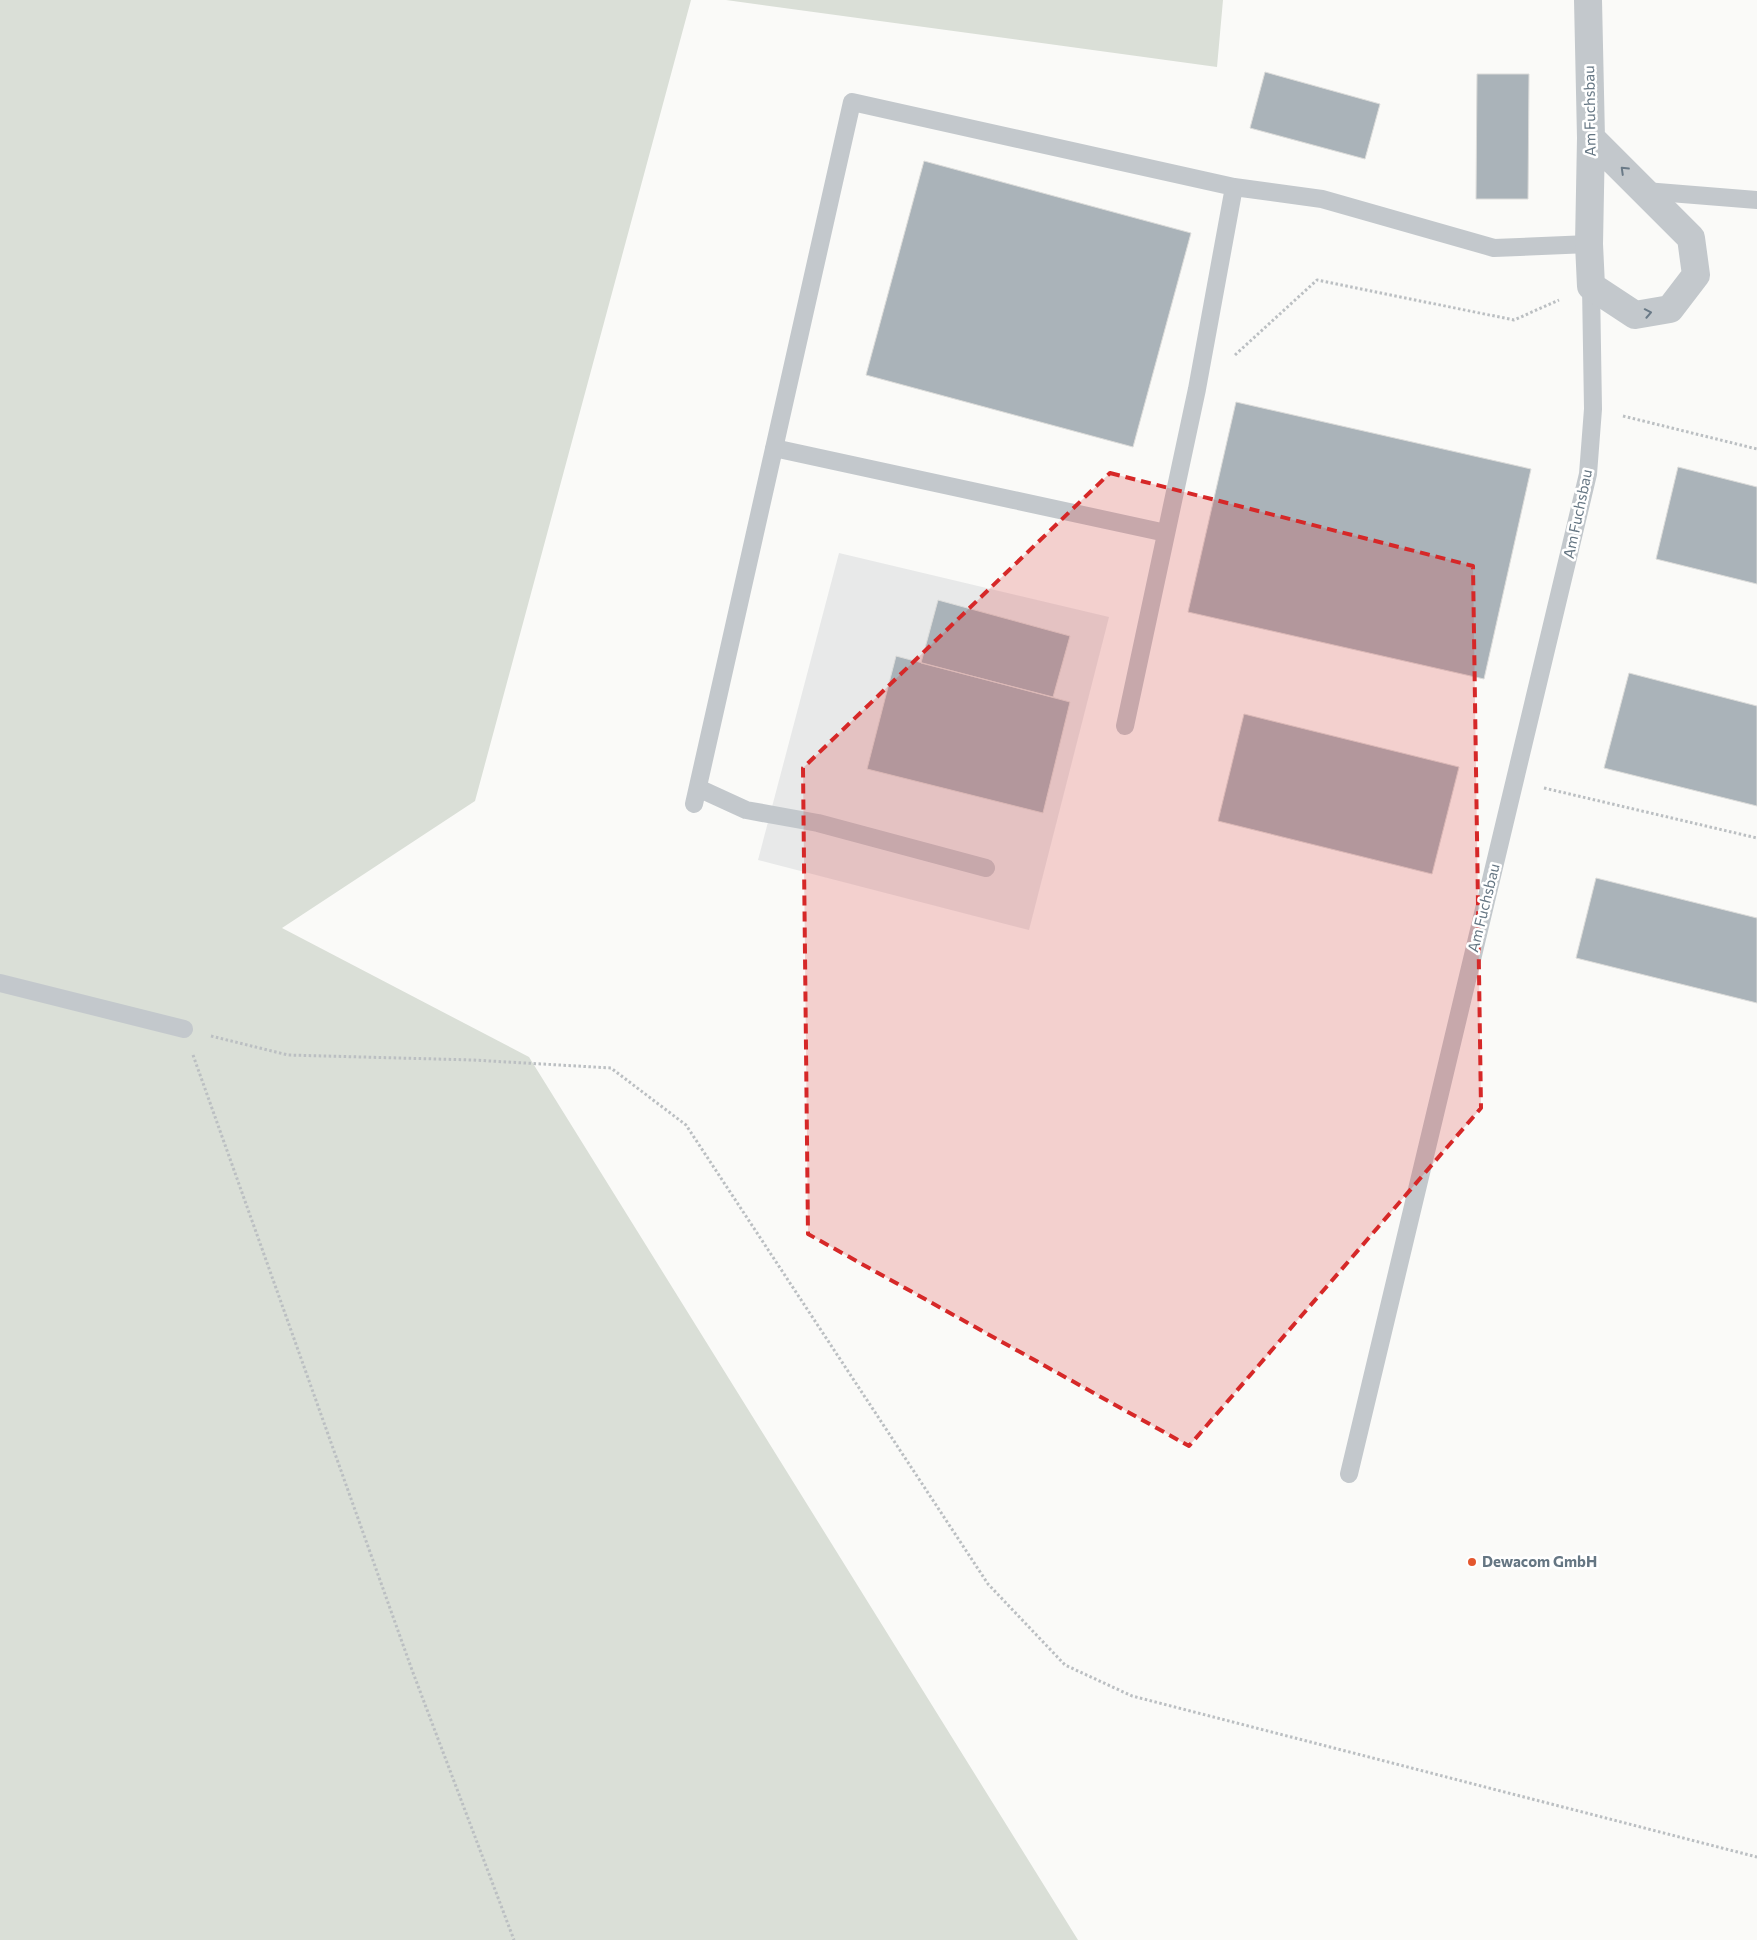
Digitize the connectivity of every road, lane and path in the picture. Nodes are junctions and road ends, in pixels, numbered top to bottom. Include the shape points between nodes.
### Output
1 (1588, 0) edge
2 (1591, 138) junction
3 (1234, 186) junction
4 (1645, 190) junction
5 (1757, 200) edge
6 (1590, 244) junction
7 (1592, 286) junction
8 (1197, 389) junction
9 (1593, 409) junction
10 (774, 448) junction
11 (1757, 449) edge
12 (1166, 533) junction
13 (1125, 726) dead end
14 (1515, 781) junction
15 (1757, 838) edge
16 (986, 868) dead end
17 (0, 983) edge
18 (184, 1029) junction
19 (1349, 1474) dead end
20 (1757, 1857) edge
21 (514, 1940) edge

1 - 2 street, Am Fuchsbau
4 -> 2 street
2 - 6 street, Am Fuchsbau
3 - 6 lane via 1322,199 1494,248
3 - 8 lane
3 - 10 lane via 852,102
4 - 5 lane
7 -> 4 street via 1635,315 1670,309 1696,275 1691,238
6 - 7 street, Am Fuchsbau
7 - 8 path via 1514,320 1317,280
7 - 9 lane, Am Fuchsbau
8 - 12 lane
9 - 11 path
9 - 14 lane, Am Fuchsbau via 1588,474
10 - 12 lane
10 - 16 lane via 696,796 746,810 818,823
12 - 13 lane
14 - 15 path
14 - 19 lane, Am Fuchsbau
17 - 18 lane
18 - 20 path via 288,1055 611,1068 686,1125 988,1584 1065,1665 1132,1696
18 - 21 path via 412,1670

